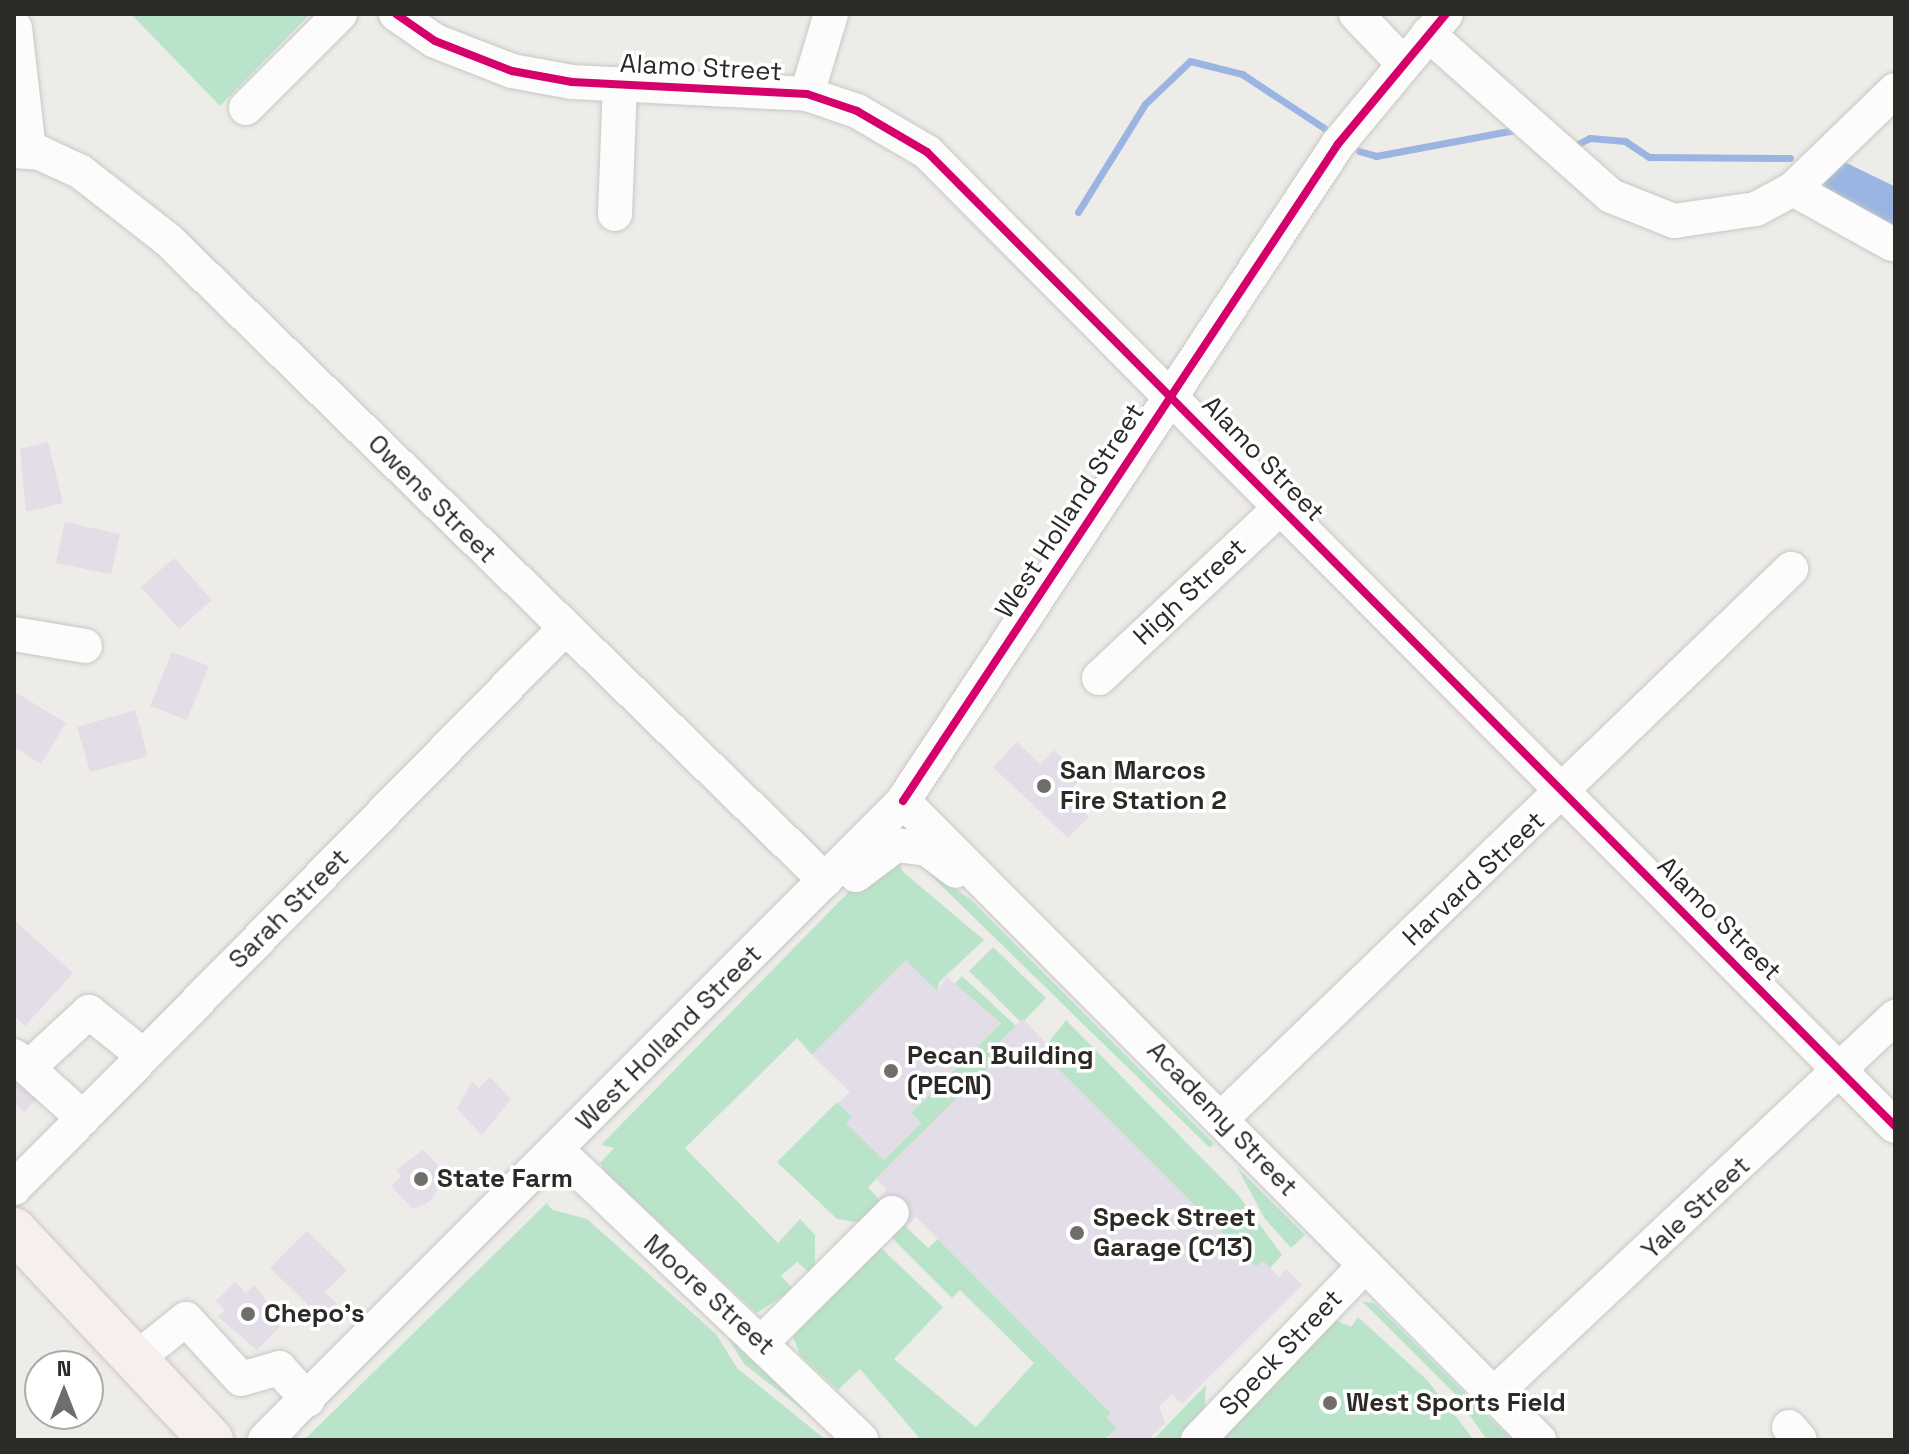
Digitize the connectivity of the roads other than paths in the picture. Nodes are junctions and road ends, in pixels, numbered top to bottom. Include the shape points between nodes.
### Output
1 (340, 14) edge
2 (396, 14) edge
3 (831, 14) edge
4 (1356, 14) edge
5 (1437, 24) edge
6 (15, 28) edge
7 (1402, 62) junction
8 (620, 84) junction
9 (1895, 90) edge
10 (807, 94) junction
11 (246, 108) dead end
12 (21, 150) edge
13 (1793, 189) junction
14 (615, 214) dead end
15 (1892, 244) dead end
16 (1171, 393) junction
17 (1281, 507) junction
18 (1791, 569) dead end
19 (564, 629) junction
20 (14, 634) edge
21 (85, 646) dead end
22 (1099, 678) dead end
23 (1566, 792) junction
24 (903, 801) junction
25 (978, 874) junction
26 (819, 887) junction
27 (1895, 1017) edge
28 (144, 1056) junction
29 (21, 1062) edge
30 (1843, 1072) junction
31 (83, 1118) junction
32 (1222, 1118) junction
33 (1895, 1126) edge
34 (557, 1150) junction
35 (14, 1188) edge
36 (892, 1213) dead end
37 (14, 1230) edge
38 (1365, 1265) junction
39 (762, 1342) junction
40 (136, 1359) junction
41 (1493, 1395) junction
42 (308, 1400) junction
43 (211, 1440) edge
44 (265, 1440) edge
45 (861, 1440) edge
46 (1198, 1440) edge
47 (1539, 1440) edge

1 - 11 street
2 - 8 street, Alamo Street via 435,41 512,71
3 - 10 street
4 - 7 street
5 - 7 street, West Holland Street
5 - 13 street via 1595,184 1643,214 1708,220 1756,209
6 - 12 street
7 - 16 street, West Holland Street via 1338,144
8 - 10 street, Alamo Street
8 - 14 street, Alamo Street
9 - 13 street
10 - 16 street, Alamo Street via 857,111 927,152
12 - 19 street, Owens Street via 81,172 167,239
13 - 15 street
16 - 17 street, Alamo Street
16 - 24 street, West Holland Street
17 - 22 street, High Street
17 - 23 street, Alamo Street
18 - 23 street, Harvard Street
19 - 26 street, Owens Street
19 - 28 street, Sarah Street
20 - 21 street
23 - 30 street, Alamo Street
23 - 32 street, Harvard Street
24 - 25 street, Academy Street
24 - 26 street, West Holland Street
25 - 26 street via 955,871 927,849 896,845 875,854 849,882
25 - 32 street, Academy Street
26 - 34 street, West Holland Street
27 - 30 street, Yale Street
28 - 29 street via 89,1012
28 - 31 street, Sarah Street
29 - 31 street
30 - 33 street, Alamo Street
30 - 41 street, Yale Street
31 - 35 street, Sarah Street
32 - 38 street, Academy Street
34 - 39 street, Moore Street
34 - 42 street, West Holland Street
36 - 39 street
37 - 40 main road
38 - 41 street, Academy Street
38 - 46 street, Speck Street
39 - 45 street, Moore Street
40 - 42 street via 186,1319 241,1379 279,1368
40 - 43 main road
41 - 47 street, Academy Street
42 - 44 street, West Holland Street

